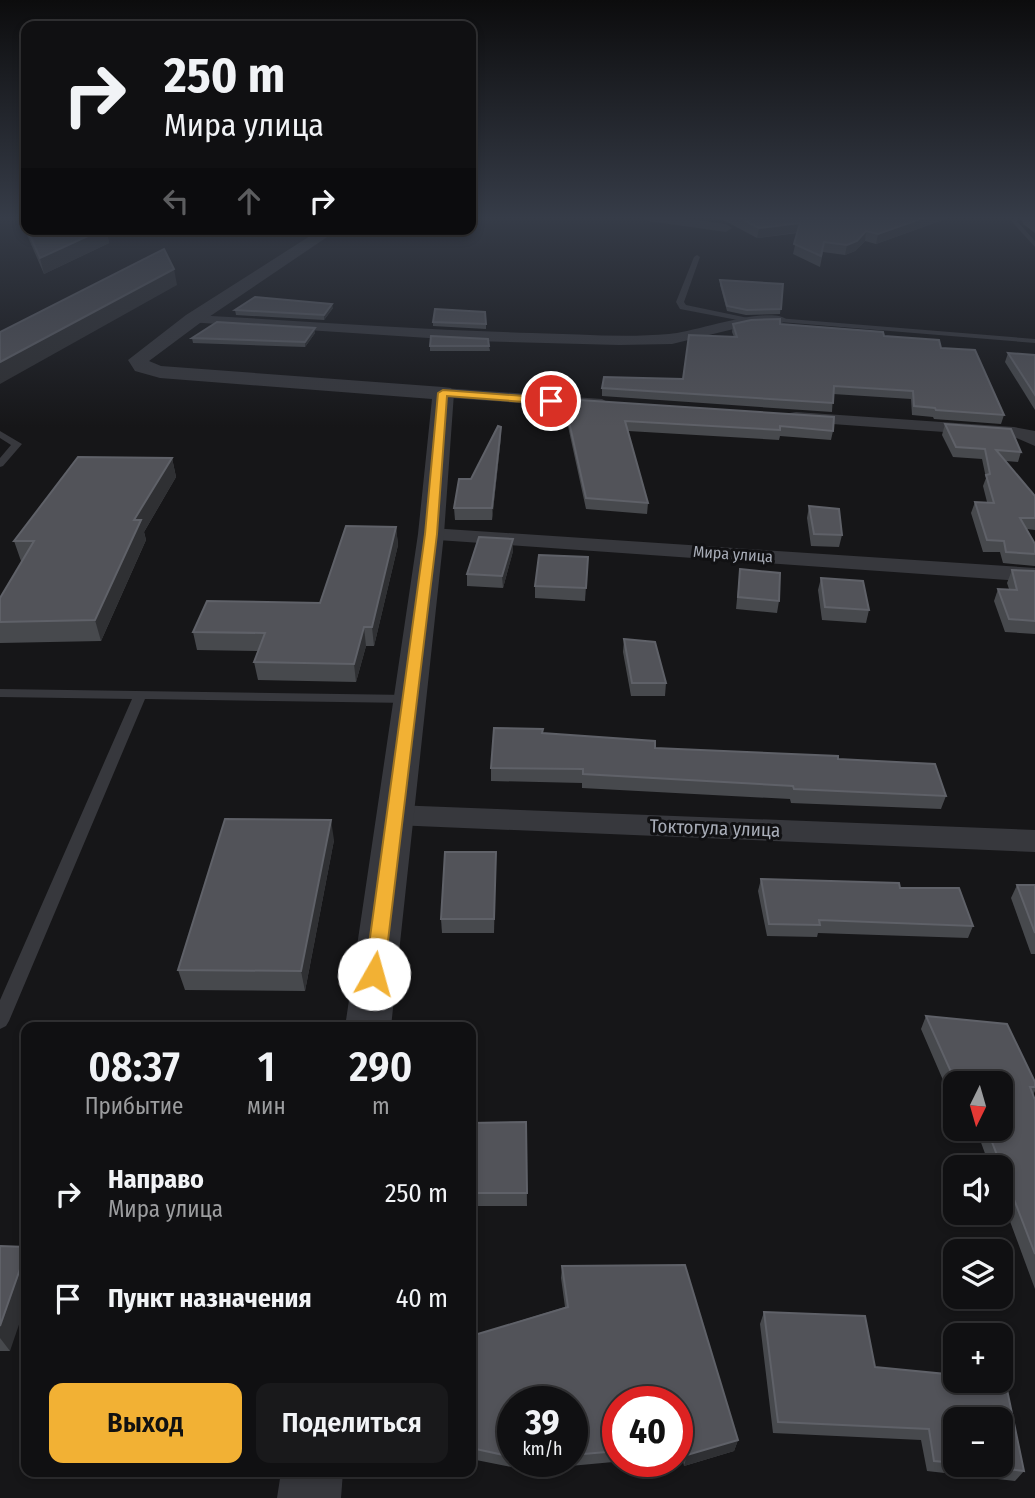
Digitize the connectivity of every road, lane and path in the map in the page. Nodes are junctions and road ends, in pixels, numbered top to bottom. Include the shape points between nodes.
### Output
1 (243, 287) edge
2 (686, 287) edge
3 (193, 319) junction
4 (780, 320) joint
5 (750, 321) junction
6 (1035, 341) edge
7 (443, 393) junction
8 (624, 406) edge
9 (777, 416) edge
10 (0, 434) edge
11 (1035, 440) edge
12 (0, 464) edge
13 (431, 534) junction
14 (1035, 575) edge
15 (0, 693) edge
16 (140, 695) junction
17 (409, 699) junction
18 (394, 815) junction
19 (1035, 841) edge
20 (0, 1021) edge
21 (369, 1022) edge
22 (311, 1477) edge
23 (309, 1498) edge

1 - 3 street
2 - 5 lane via 680,302 683,307
3 - 5 street via 619,340 672,339
3 - 7 street via 138,360 142,368
4 - 5 street
4 - 6 lane
7 - 8 street
7 - 13 street
9 - 11 street via 1014,432
10 - 12 lane via 17,444
13 - 14 street, Мира улица
13 - 17 street
15 - 16 lane
16 - 17 lane
16 - 20 lane
17 - 18 street
18 - 19 street, Токтогула улица
18 - 21 street
22 - 23 street

